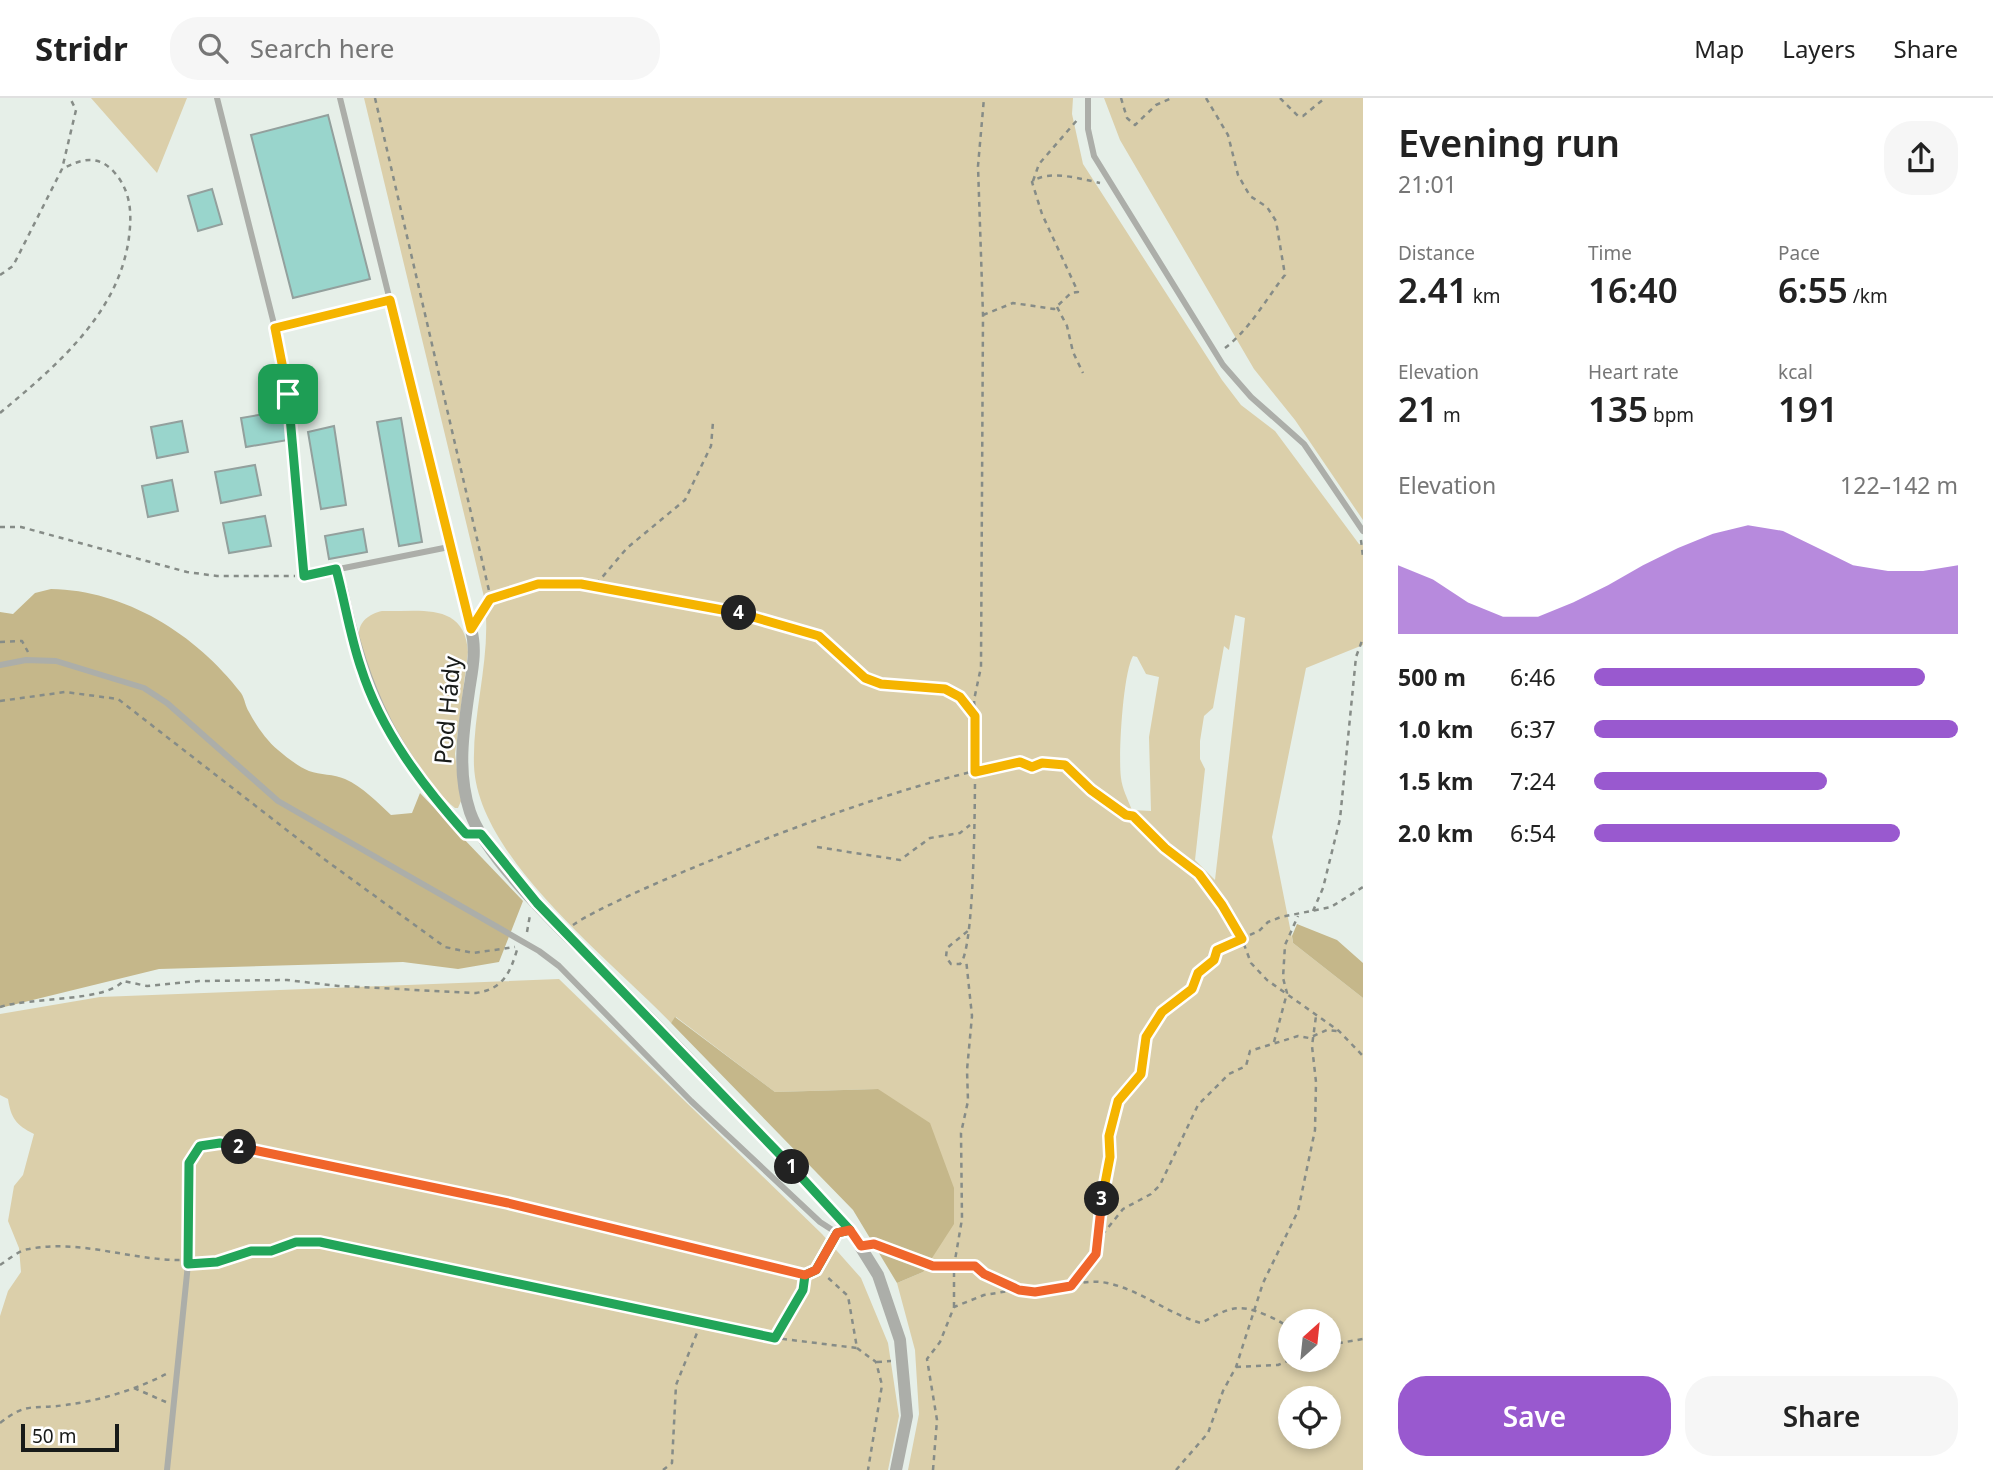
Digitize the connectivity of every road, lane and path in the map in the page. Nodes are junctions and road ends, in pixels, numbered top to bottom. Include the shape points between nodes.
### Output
1 (70, 98) edge
2 (216, 98) edge
3 (340, 98) edge
4 (375, 98) edge
5 (984, 98) edge
6 (1121, 98) edge
7 (1172, 98) edge
8 (1206, 98) edge
9 (1280, 98) edge
10 (1325, 98) edge
11 (1088, 102) edge
12 (62, 169) junction
13 (1032, 182) junction
14 (1110, 185) junction
15 (0, 275) edge
16 (390, 300) junction
17 (1057, 307) junction
18 (983, 315) junction
19 (275, 328) junction
20 (1216, 354) junction
21 (1083, 373) dead end
22 (288, 394) joint
23 (0, 413) edge
24 (713, 422) dead end
25 (0, 527) edge
26 (1363, 531) edge
27 (449, 547) junction
28 (1363, 557) edge
29 (336, 569) junction
30 (304, 576) junction
31 (581, 584) junction
32 (342, 589) joint
33 (490, 599) junction
34 (471, 629) junction
35 (1363, 638) edge
36 (0, 642) edge
37 (26, 660) junction
38 (0, 665) edge
39 (0, 701) edge
40 (975, 716) junction
41 (975, 772) junction
42 (972, 822) junction
43 (481, 834) junction
44 (817, 847) dead end
45 (1363, 887) edge
46 (537, 903) junction
47 (1313, 911) junction
48 (1298, 916) junction
49 (969, 930) junction
50 (566, 933) junction
51 (1242, 939) junction
52 (519, 944) junction
53 (966, 959) junction
54 (1287, 993) junction
55 (0, 1007) edge
56 (1316, 1015) junction
57 (1339, 1031) junction
58 (1315, 1036) junction
59 (1274, 1042) junction
60 (1363, 1056) edge
61 (844, 1232) junction
62 (1097, 1244) junction
63 (861, 1246) junction
64 (188, 1264) junction
65 (0, 1265) edge
66 (954, 1265) junction
67 (816, 1270) junction
68 (805, 1275) junction
69 (1071, 1286) junction
70 (1019, 1290) junction
71 (954, 1307) junction
72 (1254, 1310) junction
73 (1278, 1320) edge
74 (701, 1323) junction
75 (775, 1338) junction
76 (1363, 1339) edge
77 (1341, 1343) edge
78 (857, 1348) junction
79 (179, 1365) junction
80 (1278, 1365) edge
81 (1236, 1367) junction
82 (135, 1388) junction
83 (174, 1410) junction
84 (0, 1423) edge
85 (167, 1470) edge
86 (663, 1470) edge
87 (867, 1470) edge
88 (896, 1470) edge
89 (933, 1470) edge
90 (1177, 1470) edge

1 - 12 path via 76,110
2 - 19 lane
3 - 16 lane
4 - 33 path
5 - 18 path via 978,166
6 - 7 path via 1127,118 1135,125 1156,105
8 - 20 path via 1228,135 1238,175 1250,196 1267,207 1276,221 1285,275 1248,327
9 - 10 path via 1303,116
11 - 13 path via 1039,164
11 - 14 lane via 1094,156
12 - 15 path via 13,266
12 - 23 path via 87,159 102,161 115,173 131,204 126,261 109,299 79,341
13 - 14 path via 1050,177
13 - 17 path via 1078,292 1070,293
14 - 20 lane
16 - 19 lane
16 - 27 lane
17 - 18 path via 1013,303
17 - 21 path
18 - 40 path via 981,667
19 - 22 lane
20 - 26 lane via 1251,397 1304,444
22 - 30 path
24 - 31 path via 711,446 684,500 626,548 599,581
25 - 30 path via 21,527 187,572
26 - 28 path
27 - 29 lane
27 - 34 lane
29 - 30 lane
29 - 32 lane
31 - 33 path via 538,584
31 - 40 path via 730,611 819,636 865,678 881,684 945,689 960,697
32 - 43 street, Pod Hády via 361,668 384,722 422,783 446,811 466,834
33 - 34 path
34 - 43 street, Pod Hády via 474,652 462,771 469,809
35 - 47 path via 1356,657 1340,820
36 - 37 path via 22,641 29,650
37 - 38 lane
37 - 52 lane via 87,668 144,688 278,801
39 - 52 path via 65,692 118,699 445,947 473,953
40 - 41 path
41 - 42 path
41 - 50 path via 800,824 574,923
41 - 51 path via 1020,762 1032,767 1065,765 1199,874
42 - 44 path via 967,831 930,838 900,860
42 - 49 path
43 - 46 street, Pod Hády
45 - 47 path via 1331,907
46 - 50 street, Pod Hády
46 - 52 path
47 - 48 path
48 - 51 path via 1268,922
48 - 54 path via 1285,945
49 - 53 path
49 - 53 path via 945,952 948,961 956,965
50 - 61 street, Pod Hády via 736,1106
51 - 54 path via 1251,963
51 - 62 path via 1217,950 1214,960 1198,973 1192,989 1162,1012 1146,1037 1141,1074 1118,1101 1109,1136
52 - 55 path via 510,971 487,991 288,980 147,986 123,981 114,990 73,1000 31,999
52 - 61 lane via 559,965 691,1101 820,1222
53 - 66 path via 972,1016 968,1101 961,1133 962,1219
54 - 56 path
54 - 59 path
56 - 57 path
56 - 58 path
57 - 58 path
57 - 60 path
58 - 59 path
58 - 72 path via 1315,1130 1298,1211
59 - 62 path via 1250,1051 1246,1066 1229,1074 1198,1105 1160,1185 1123,1209
61 - 63 street, Pod Hády
61 - 67 lane
62 - 69 path via 1096,1254
63 - 66 path via 874,1244 922,1264
63 - 88 street, Pod Hády via 878,1275 900,1340 907,1416
64 - 65 path via 87,1246 29,1248
64 - 68 lane via 189,1163 200,1146 220,1143 508,1203
64 - 74 path via 271,1251 296,1242 320,1242
64 - 79 lane
66 - 70 path via 979,1267 984,1274
66 - 71 path
67 - 68 lane
67 - 78 path via 829,1276 848,1296
68 - 75 path via 803,1290
69 - 70 path
69 - 72 path via 1093,1282 1127,1288 1201,1323 1230,1308
70 - 71 path via 984,1295
71 - 89 path via 940,1342 927,1359 937,1420
72 - 73 path
72 - 81 path
74 - 75 path
74 - 86 path via 676,1385 672,1463
75 - 78 path
76 - 77 path
78 - 87 path via 876,1362 882,1385
79 - 82 path
79 - 83 lane
80 - 81 path
81 - 90 path via 1208,1433
82 - 83 path
82 - 84 path via 66,1405 21,1408
83 - 85 lane

